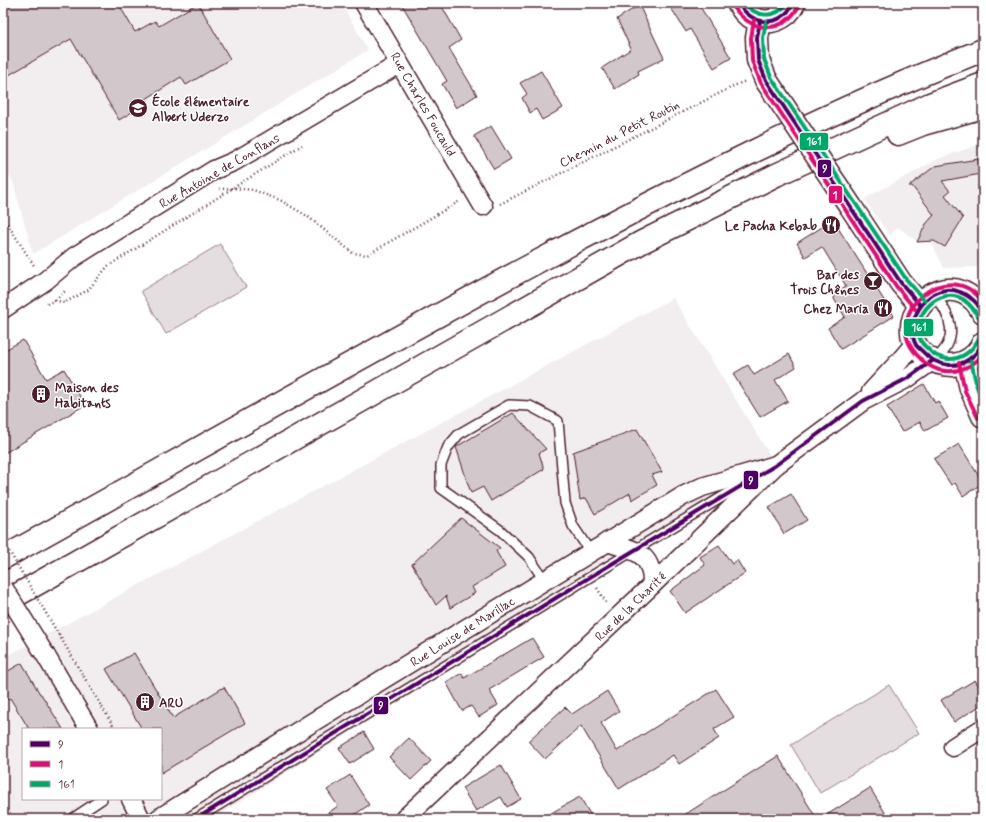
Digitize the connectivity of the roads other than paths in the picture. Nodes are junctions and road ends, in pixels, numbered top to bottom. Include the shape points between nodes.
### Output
1 (364, 3) edge
2 (738, 3) edge
3 (783, 9) edge
4 (983, 50) edge
5 (400, 64) junction
6 (983, 84) edge
7 (983, 107) edge
8 (479, 199) road end
9 (653, 238) junction
10 (927, 299) junction
11 (980, 304) edge
12 (3, 310) edge
13 (915, 343) junction
14 (983, 343) edge
15 (932, 361) junction
16 (965, 362) junction
17 (863, 401) junction
18 (983, 416) edge
19 (776, 465) junction
20 (607, 542) junction
21 (634, 550) junction
22 (590, 552) junction
23 (3, 558) edge
24 (544, 580) junction
25 (652, 585) junction
26 (3, 587) edge
27 (3, 603) edge
28 (88, 728) edge
29 (983, 728) edge
30 (953, 747) dead end
31 (100, 800) edge
32 (132, 800) edge
33 (72, 819) edge
34 (141, 819) edge
35 (158, 819) edge
36 (196, 819) edge
37 (404, 819) edge

1 - 5 street, Rue Charles Foucauld
2 - 3 main road via 751,17
3 - 10 main road, bridge via 757,38 758,60 766,80 901,283
4 - 23 main road via 917,76 750,152 612,222 451,308
5 - 8 street, Rue Charles Foucauld
5 - 12 street, Rue Antoine de Conflans via 235,161 214,170 74,257
6 - 9 main road via 930,104 783,172
7 - 9 main road via 923,124 801,175 705,223
9 - 27 main road
10 - 11 main road via 945,291 956,291
10 - 13 main road via 913,317
10 - 15 lane via 944,306 951,330 949,342 942,353
13 - 15 main road via 922,354
13 - 17 street, Rue de la Charité
14 - 16 main road
15 - 16 main road via 943,365
15 - 17 street, Rue de la Charité via 908,378
16 - 18 main road via 971,389
17 - 19 street, Rue de la Charité
19 - 20 street, Rue Louise de Marillac via 702,487
19 - 21 lane
19 - 25 street, Rue de la Charité
20 - 21 street
20 - 22 street, Rue Louise de Marillac
21 - 25 street via 649,564
21 - 36 lane
22 - 24 street, Rue Louise de Marillac
22 - 24 lane via 574,526 565,503 558,421 530,406 509,405 459,434 448,447 441,465 441,488 500,530 529,557
24 - 35 street, Rue Louise de Marillac
25 - 37 street, Rue de la Charité
26 - 28 street, bridge
29 - 30 street
31 - 33 lane
32 - 34 street

